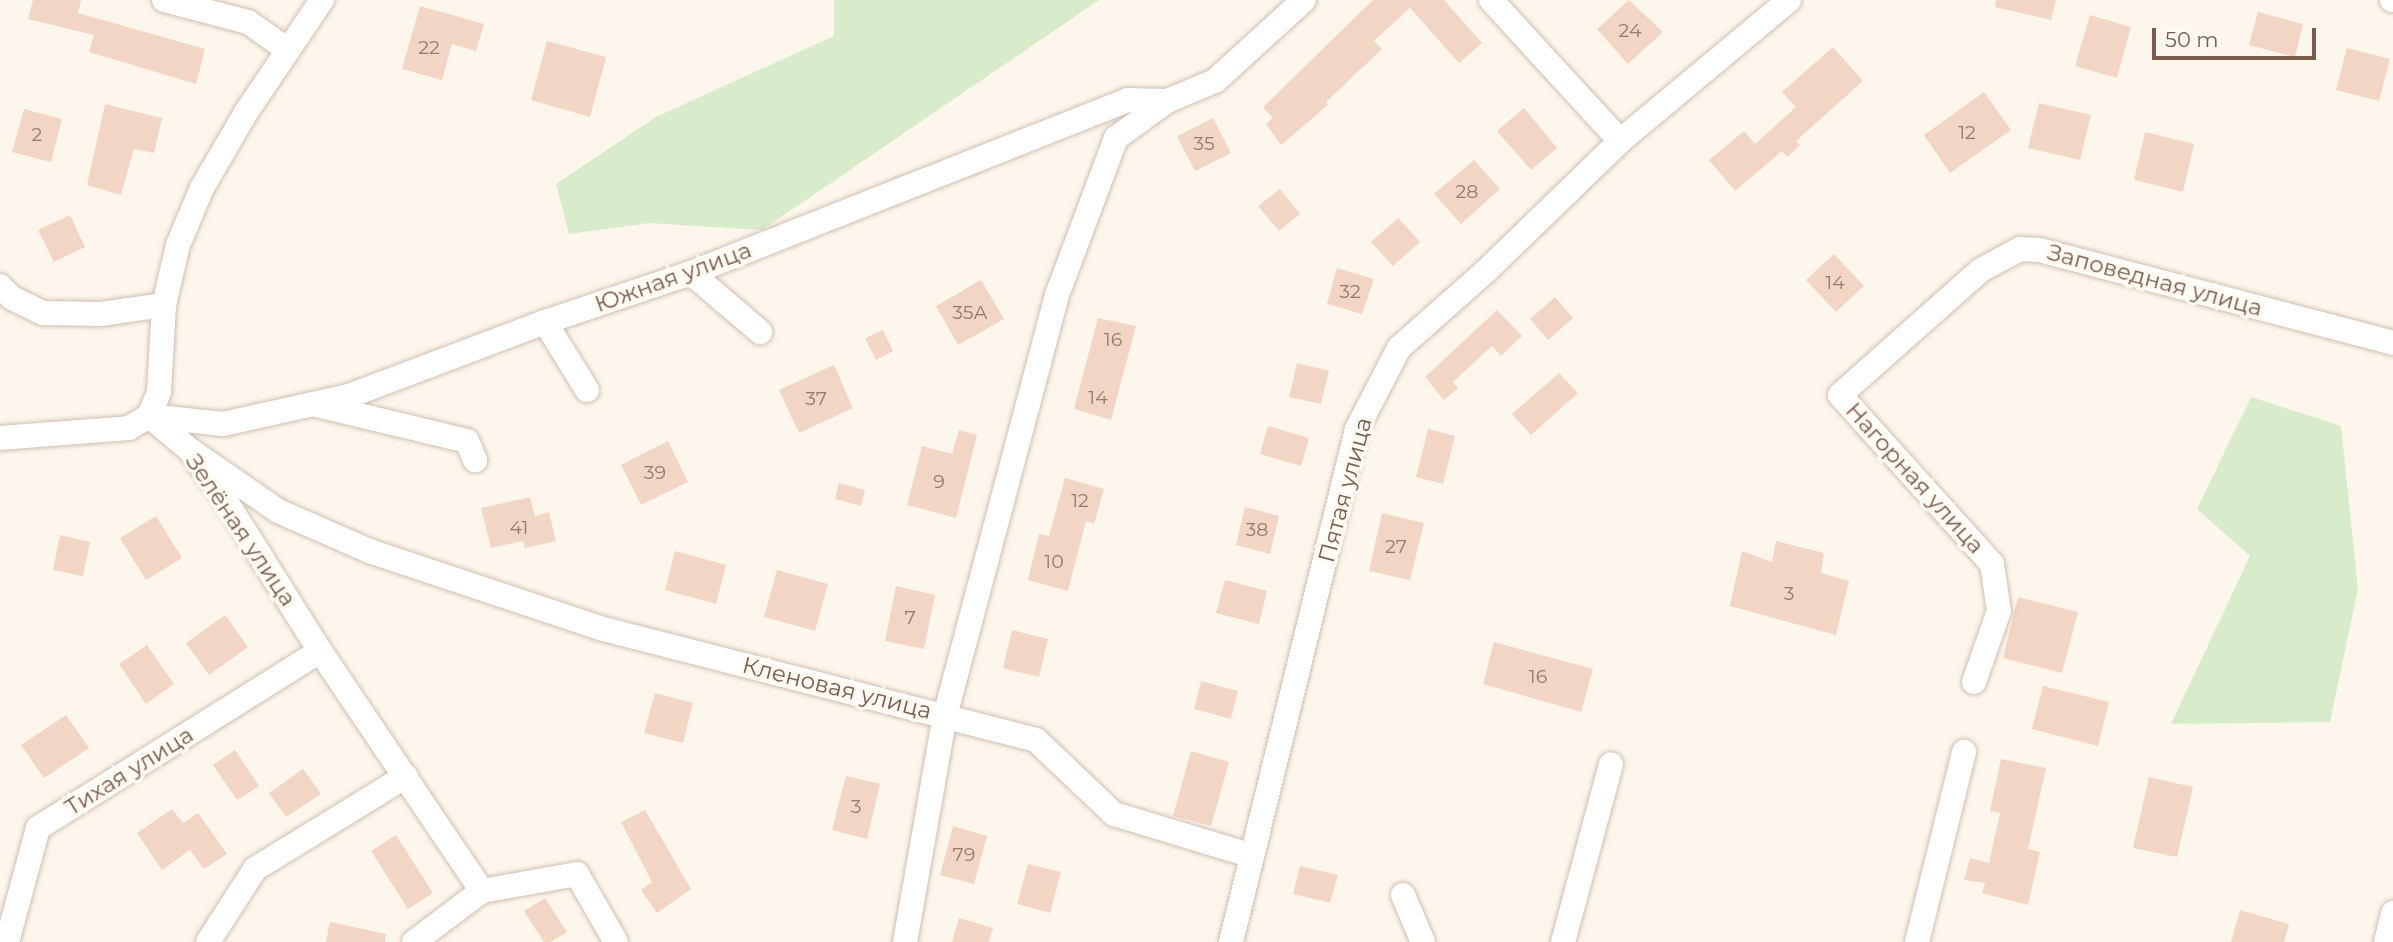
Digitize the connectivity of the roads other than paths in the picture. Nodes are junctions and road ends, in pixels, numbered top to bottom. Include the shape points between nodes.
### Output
1 (164, 0) edge
2 (322, 0) edge
3 (1304, 0) edge
4 (1491, 0) edge
5 (1788, 0) edge
6 (288, 50) junction
7 (1167, 102) junction
8 (1620, 141) junction
9 (691, 274) junction
10 (0, 286) edge
11 (164, 305) junction
12 (545, 322) junction
13 (760, 331) dead end
14 (2393, 343) edge
15 (587, 390) dead end
16 (1840, 395) joint
17 (312, 404) junction
18 (149, 416) junction
19 (0, 438) edge
20 (190, 450) junction
21 (475, 460) dead end
22 (320, 651) junction
23 (1974, 682) dead end
24 (945, 716) junction
25 (1964, 752) dead end
26 (1611, 764) dead end
27 (406, 776) junction
28 (1252, 856) junction
29 (482, 891) junction
30 (1403, 895) dead end
31 (2393, 913) edge
32 (7, 942) edge
33 (208, 942) edge
34 (414, 942) edge
35 (616, 942) edge
36 (905, 942) edge
37 (1230, 942) edge
38 (1423, 942) edge
39 (1563, 942) edge
40 (1917, 942) edge
41 (2386, 942) edge

1 - 6 street via 248,22
2 - 6 street
3 - 7 street, Южная улица via 1215,81
4 - 8 street
5 - 8 street, Пятая улица
6 - 11 street via 202,188 178,245
7 - 9 street, Южная улица via 1127,100
7 - 24 street, Кленовая улица via 1116,138 1058,295
8 - 28 street, Пятая улица via 1399,348 1357,429
9 - 12 street, Южная улица
9 - 13 street
10 - 11 street via 12,298 43,313 101,314
11 - 18 street via 159,392
12 - 15 street
12 - 17 street, Южная улица via 349,396
14 - 16 street, Заповедная улица via 2039,250 2020,249 1981,270
16 - 23 street, Нагорная улица via 1992,564 1999,611
17 - 18 street, Южная улица via 223,424
17 - 21 street via 467,441
18 - 19 street, Южная улица via 129,428
18 - 20 street, Зелёная улица
20 - 22 street, Зелёная улица
20 - 24 street, Кленовая улица via 278,511 372,552 600,628
22 - 27 street, Зелёная улица
22 - 32 street, Тихая улица via 38,828
24 - 28 street via 1036,740 1114,814
24 - 36 street
25 - 40 street
26 - 39 street
27 - 29 street, Зелёная улица
27 - 33 street via 255,869
28 - 37 street, Пятая улица
29 - 34 street
29 - 35 street via 577,874
30 - 38 street
31 - 41 street

